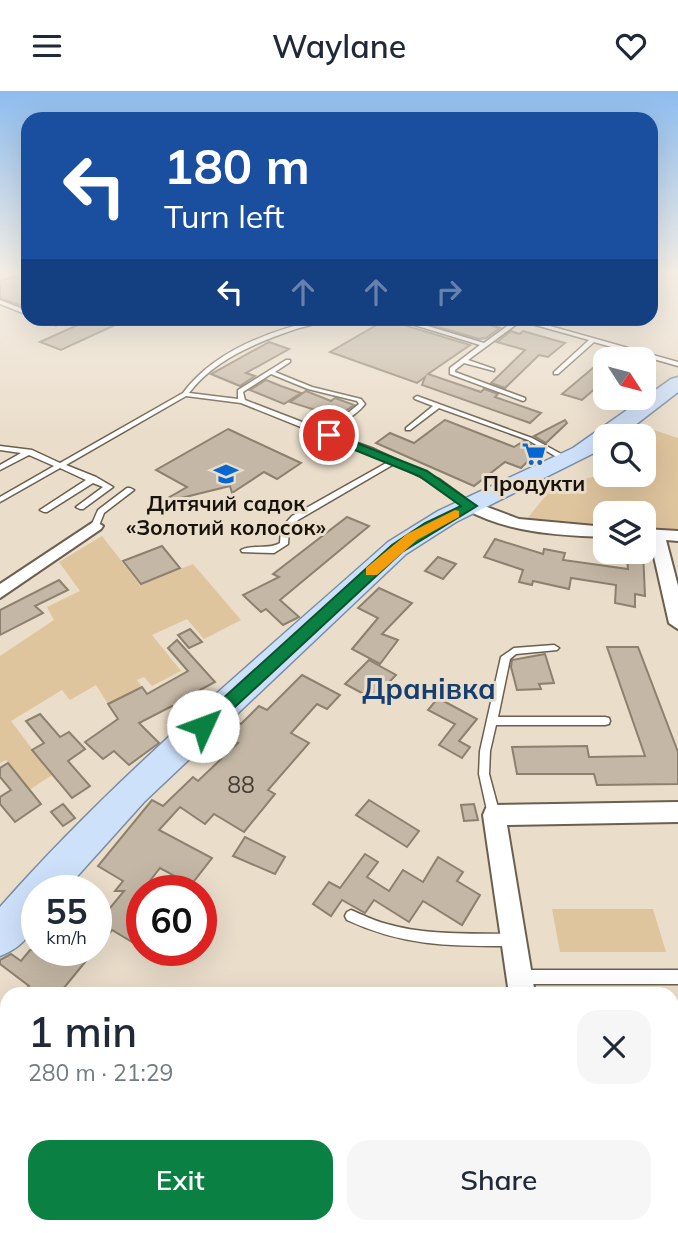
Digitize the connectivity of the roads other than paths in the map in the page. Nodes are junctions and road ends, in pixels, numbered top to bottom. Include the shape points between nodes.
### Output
1 (298, 327) edge
2 (427, 327) edge
3 (510, 327) edge
4 (551, 327) edge
5 (594, 339) junction
6 (485, 345) junction
7 (288, 361) dead end
8 (463, 361) junction
9 (678, 364) edge
10 (492, 370) dead end
11 (271, 372) junction
12 (556, 373) dead end
13 (678, 383) edge
14 (185, 394) junction
15 (417, 398) dead end
16 (523, 399) dead end
17 (242, 401) junction
18 (438, 406) junction
19 (622, 424) edge
20 (408, 429) dead end
21 (329, 435) junction
22 (593, 444) edge
23 (0, 448) edge
24 (29, 452) junction
25 (568, 460) junction
26 (394, 461) junction
27 (61, 464) junction
28 (0, 468) edge
29 (93, 479) junction
30 (130, 489) dead end
31 (0, 500) edge
32 (471, 506) junction
33 (79, 507) dead end
34 (44, 510) dead end
35 (95, 526) joint
36 (593, 531) edge
37 (656, 535) edge
38 (678, 536) edge
39 (245, 550) dead end
40 (656, 554) edge
41 (0, 592) edge
42 (678, 623) edge
43 (554, 648) dead end
44 (493, 721) junction
45 (605, 721) dead end
46 (678, 812) edge
47 (494, 815) junction
48 (54, 875) edge
49 (21, 912) edge
50 (351, 916) dead end
51 (0, 937) edge
52 (514, 940) junction
53 (678, 977) edge
54 (521, 986) edge

1 - 14 lane via 212,366
2 - 6 lane
3 - 6 lane
4 - 5 lane
5 - 9 lane
5 - 12 lane
6 - 8 lane
7 - 11 lane
8 - 10 lane
8 - 16 lane via 452,369 456,376
11 - 17 lane via 240,391
11 - 21 lane via 359,400 360,407
13 - 19 main road
14 - 17 lane
14 - 27 lane
15 - 18 lane
17 - 21 lane
18 - 20 lane
18 - 25 lane via 530,439
21 - 26 lane
22 - 25 main road
23 - 24 lane
24 - 27 lane
24 - 28 lane
25 - 32 main road
26 - 32 lane via 436,481
26 - 39 lane via 295,518 285,528 284,544 274,550
27 - 29 lane
27 - 31 lane
29 - 33 lane via 109,488
29 - 34 lane
30 - 35 lane via 100,512
32 - 36 street via 512,523
32 - 48 main road via 397,548 132,792
35 - 41 street
37 - 38 street
40 - 42 street
43 - 44 lane via 513,651 506,657
44 - 45 lane
44 - 47 lane via 484,774
46 - 47 street
47 - 52 street
49 - 51 main road
50 - 52 lane via 374,929 398,934
52 - 54 street
53 - 54 lane

